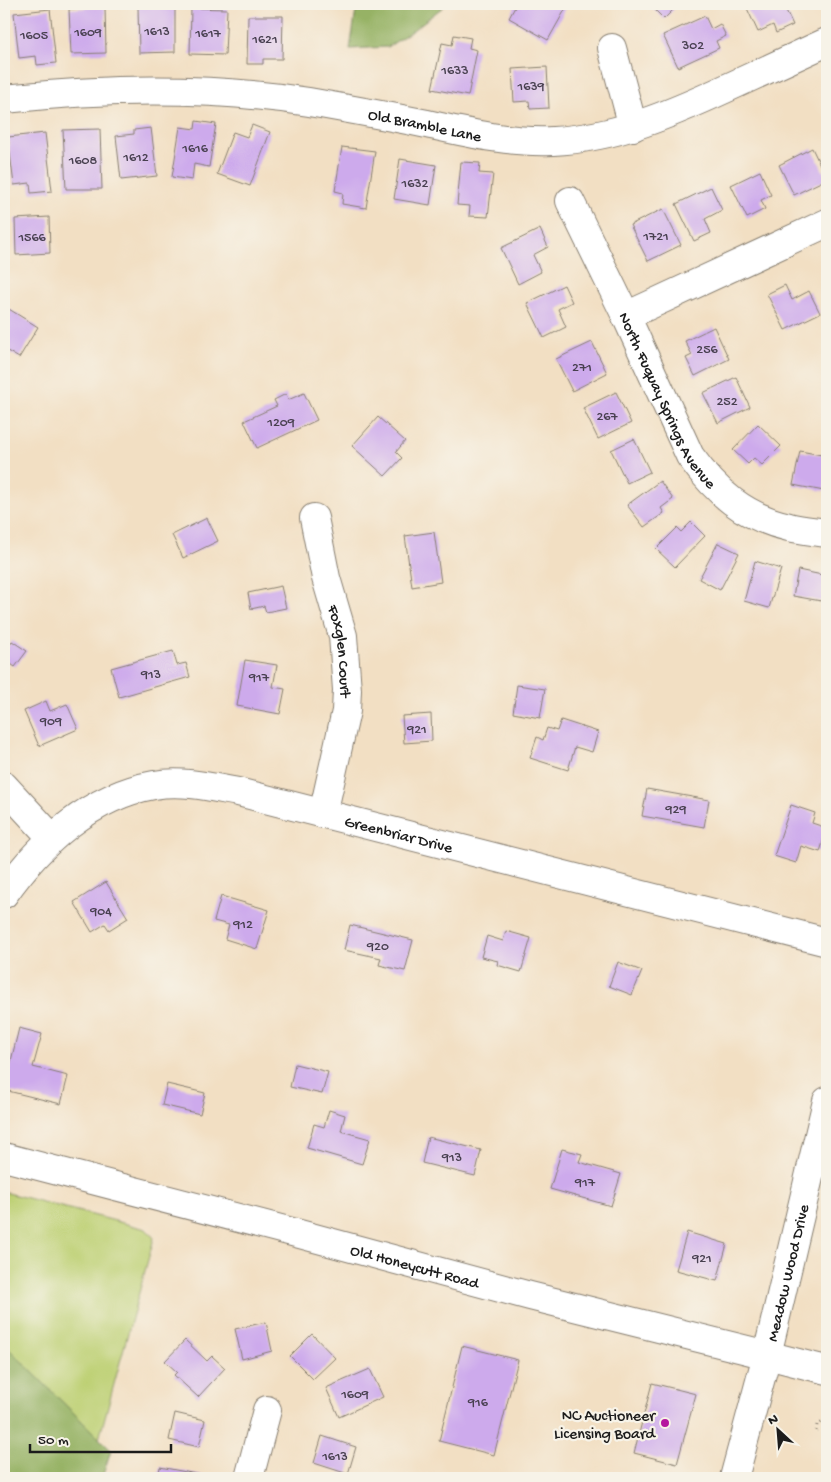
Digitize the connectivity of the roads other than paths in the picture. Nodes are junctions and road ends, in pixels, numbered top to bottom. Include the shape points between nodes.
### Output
1 (827, 42) edge
2 (612, 48) dead end
3 (4, 99) edge
4 (633, 127) junction
5 (570, 201) dead end
6 (827, 223) edge
7 (626, 316) junction
8 (314, 518) dead end
9 (827, 533) edge
10 (4, 786) edge
11 (323, 814) junction
12 (52, 838) junction
13 (4, 894) edge
14 (827, 942) edge
15 (827, 1101) edge
16 (4, 1157) edge
17 (767, 1354) junction
18 (827, 1370) edge
19 (267, 1410) dead end
20 (250, 1478) edge
21 (734, 1478) edge

1 - 4 street, Old Bramble Lane via 685,107
2 - 4 street
3 - 4 street, Old Bramble Lane via 103,91 251,95 344,108 478,135 534,141 573,139
5 - 7 street, North Fuquay Springs Avenue
6 - 7 street
7 - 9 street, North Fuquay Springs Avenue via 690,456 704,476 730,500 763,519
8 - 11 street, Foxglen Court via 326,578 343,636 347,690 346,711
10 - 12 street
11 - 12 street, Greenbriar Drive via 204,785 156,785 134,790 88,811
11 - 14 street, Greenbriar Drive
12 - 13 street, Greenbriar Drive
15 - 17 street, Meadow Wood Drive
16 - 17 street, Old Honeycutt Road via 530,1296
17 - 18 street, Old Honeycutt Road
17 - 21 street, Meadow Wood Drive
19 - 20 street

